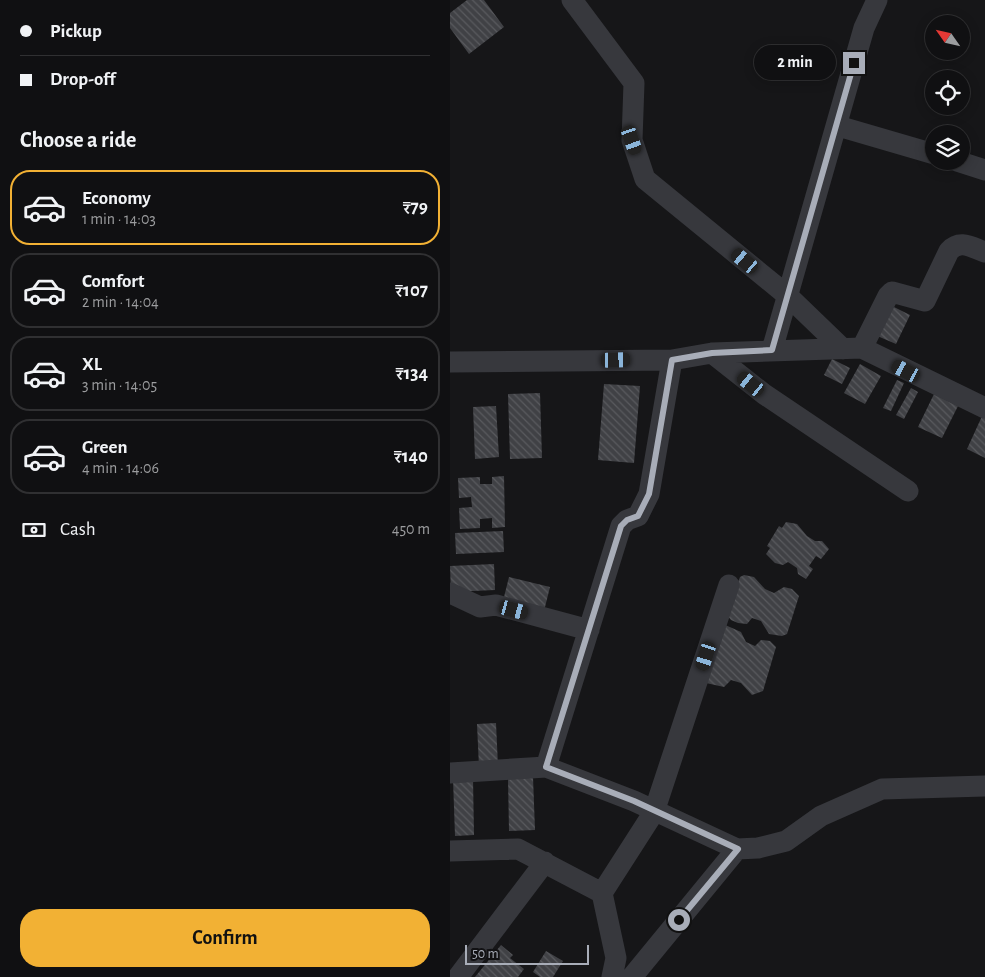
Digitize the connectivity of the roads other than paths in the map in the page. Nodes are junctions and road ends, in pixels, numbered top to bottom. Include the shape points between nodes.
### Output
1 (572, 0) edge
2 (877, 0) edge
3 (838, 126) junction
4 (925, 151) edge
5 (970, 165) edge
6 (985, 170) edge
7 (985, 252) edge
8 (788, 296) junction
9 (852, 348) junction
10 (772, 350) junction
11 (712, 353) junction
12 (672, 360) junction
13 (450, 362) edge
14 (985, 408) edge
15 (908, 491) dead end
16 (729, 585) dead end
17 (450, 593) edge
18 (589, 630) junction
19 (546, 767) junction
20 (450, 772) edge
21 (984, 786) edge
22 (654, 812) junction
23 (738, 849) junction
24 (450, 851) edge
25 (545, 862) junction
26 (602, 893) junction
27 (458, 977) edge
28 (612, 977) edge
29 (632, 977) edge

1 - 8 street via 634,83 632,140 645,179
2 - 3 street via 864,28
3 - 4 street
3 - 8 street
5 - 6 street
7 - 9 street via 954,245 925,300 892,292
8 - 9 street
8 - 10 street
9 - 10 street
9 - 14 street
10 - 11 street
11 - 12 street
11 - 15 street via 764,394
12 - 13 street
12 - 18 street via 649,494 638,516 621,526
16 - 22 street
17 - 18 street via 480,607 496,605
18 - 19 street
19 - 20 street
19 - 22 street
21 - 23 street via 882,789 821,816 786,841
22 - 23 street
22 - 26 street
23 - 29 street
24 - 25 street via 518,849
25 - 26 street
25 - 27 street
26 - 28 street via 616,958

